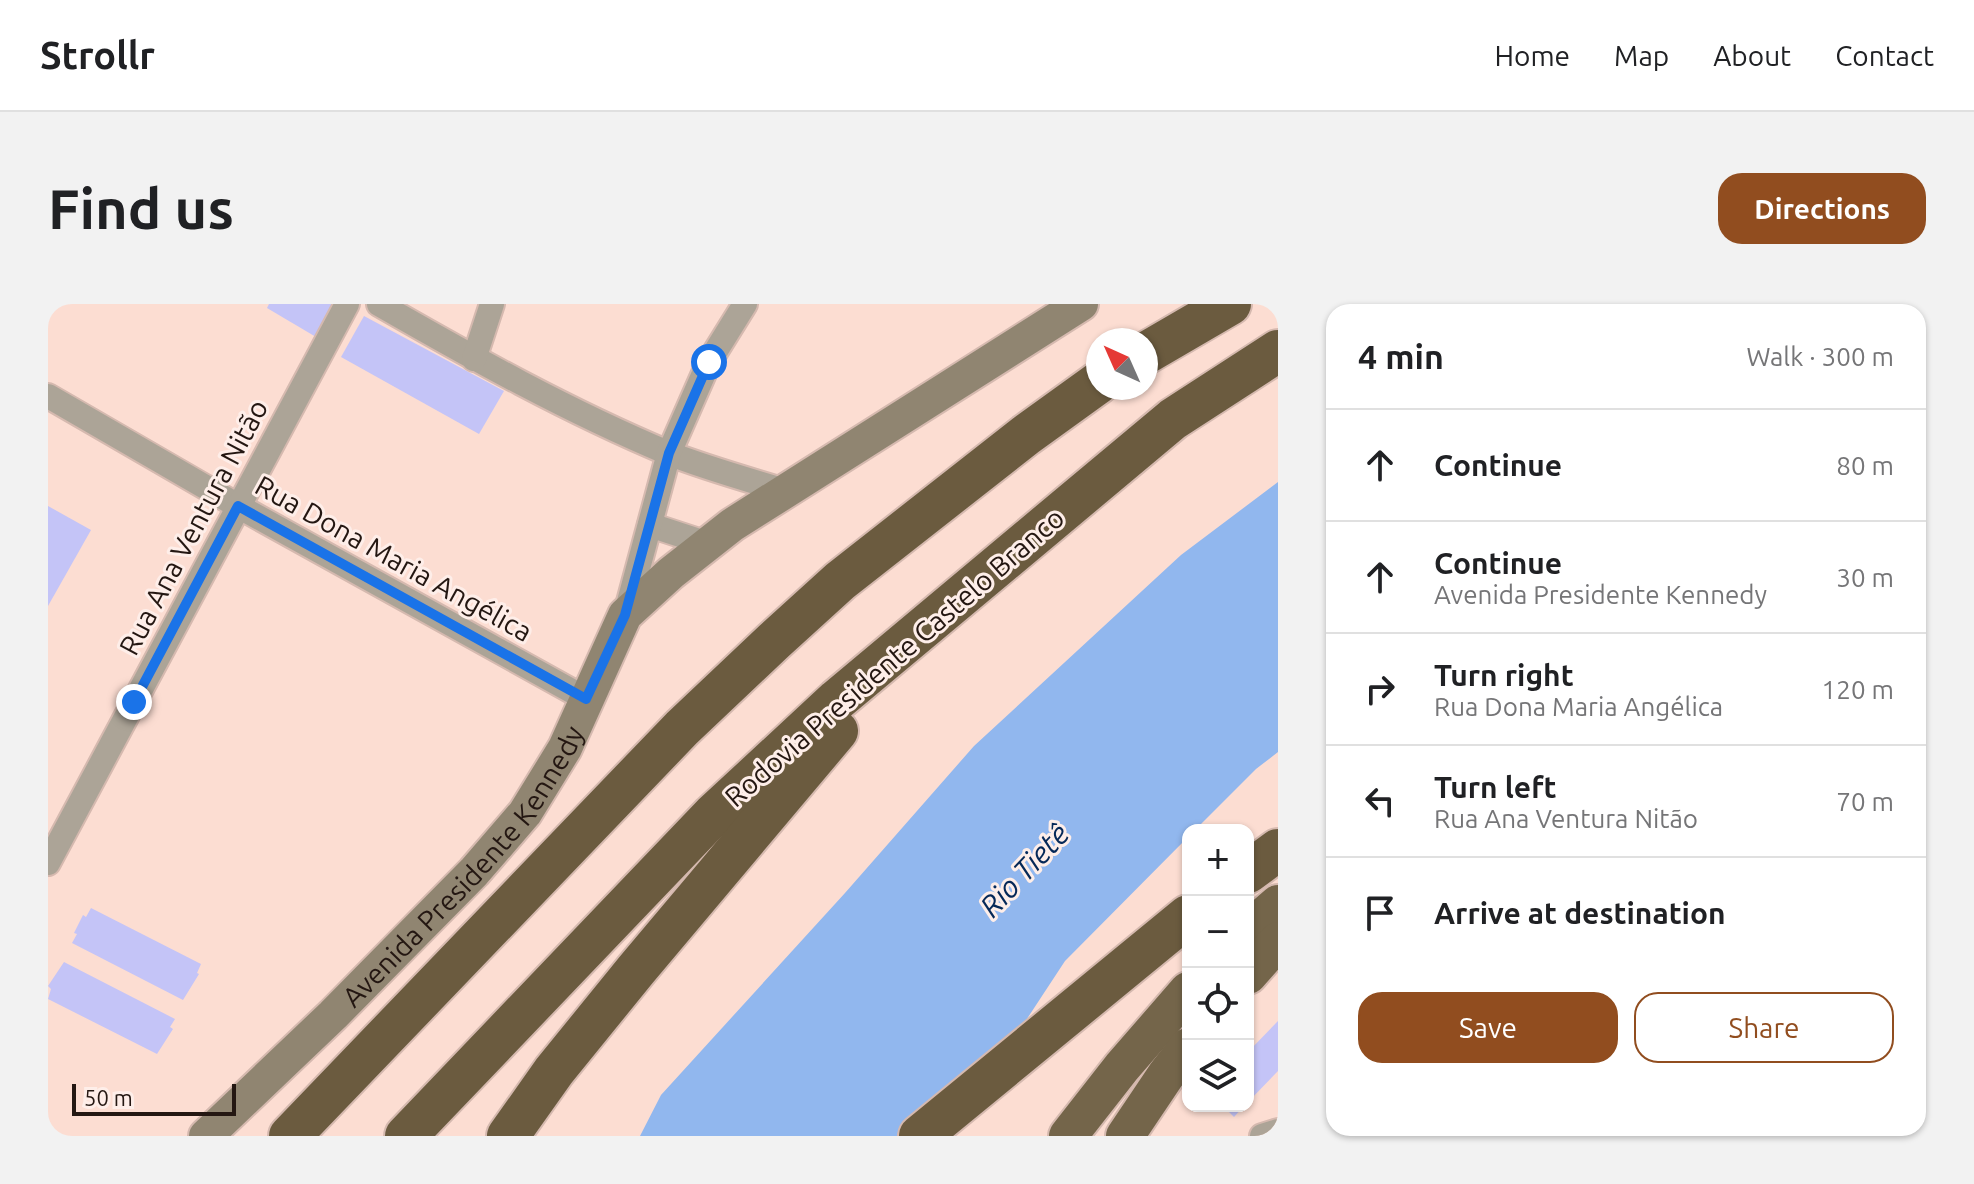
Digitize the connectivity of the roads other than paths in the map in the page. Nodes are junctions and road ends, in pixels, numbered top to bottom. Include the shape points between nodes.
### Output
1 (347, 304) edge
2 (379, 304) edge
3 (492, 304) edge
4 (745, 304) edge
5 (1081, 304) edge
6 (1230, 304) edge
7 (1196, 316) edge
8 (1158, 344) edge
9 (1278, 351) edge
10 (474, 359) junction
11 (1086, 392) edge
12 (48, 396) edge
13 (669, 453) junction
14 (785, 491) junction
15 (238, 506) junction
16 (650, 525) junction
17 (708, 544) junction
18 (940, 613) junction
19 (625, 615) junction
20 (586, 699) junction
21 (1278, 850) edge
22 (48, 863) edge
23 (1254, 868) edge
24 (1278, 904) edge
25 (1182, 921) edge
26 (1254, 925) edge
27 (1278, 941) edge
28 (1254, 968) edge
29 (1182, 998) edge
30 (1182, 1055) edge
31 (1278, 1131) edge
32 (206, 1136) edge
33 (290, 1136) edge
34 (406, 1136) edge
35 (508, 1136) edge
36 (920, 1136) edge
37 (1068, 1136) edge
38 (1125, 1136) edge
39 (1262, 1136) edge

1 - 15 street, Rua Ana Ventura Nitão
2 - 10 street
3 - 10 street
4 - 13 street via 709,362
5 - 14 main road, Avenida Presidente Kennedy
6 - 7 highway
7 - 8 highway
9 - 18 highway, Rodovia Presidente Castelo Branco via 1173,419
10 - 13 street
11 - 33 highway via 840,581 785,631 682,728
12 - 15 street, Rua Dona Maria Angélica
13 - 14 street
13 - 16 street
14 - 17 main road, Avenida Presidente Kennedy
15 - 20 street, Rua Dona Maria Angélica
15 - 22 street, Rua Ana Ventura Nitão
16 - 17 street
16 - 19 street
17 - 19 main road, Avenida Presidente Kennedy
18 - 34 highway, Rodovia Presidente Castelo Branco via 713,815
18 - 35 highway via 726,861 554,1071
19 - 20 main road, Avenida Presidente Kennedy
20 - 32 main road, Avenida Presidente Kennedy via 540,791 500,842 333,1015
21 - 23 highway
24 - 26 highway
25 - 36 highway
27 - 28 highway
29 - 37 highway
30 - 38 highway
31 - 39 street

